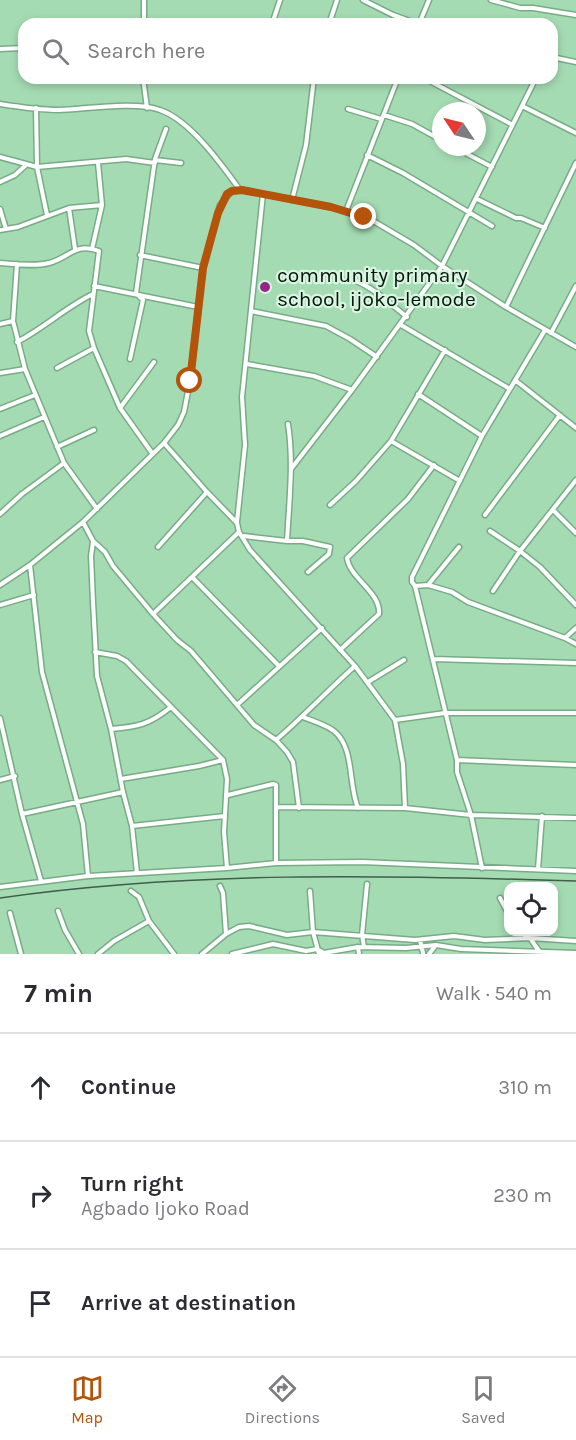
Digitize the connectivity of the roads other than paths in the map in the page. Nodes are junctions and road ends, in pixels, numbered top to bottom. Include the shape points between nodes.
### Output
1 (144, 0) edge
2 (280, 0) edge
3 (337, 0) edge
4 (363, 0) edge
5 (429, 0) edge
6 (490, 0) edge
7 (576, 15) edge
8 (144, 18) edge
9 (274, 18) edge
10 (331, 18) edge
11 (401, 18) edge
12 (421, 18) edge
13 (18, 48) edge
14 (0, 49) edge
15 (558, 58) edge
16 (576, 62) edge
17 (144, 84) edge
18 (313, 84) edge
19 (396, 84) edge
20 (437, 84) edge
21 (533, 84) edge
22 (0, 104) edge
23 (522, 106) junction
24 (36, 108) junction
25 (147, 108) junction
26 (348, 109) dead end
27 (383, 117) junction
28 (511, 124) junction
29 (166, 129) dead end
30 (576, 133) edge
31 (432, 135) edge
32 (367, 155) junction
33 (471, 156) edge
34 (0, 157) edge
35 (155, 161) junction
36 (98, 163) junction
37 (181, 163) dead end
38 (27, 164) junction
39 (576, 164) edge
40 (37, 167) junction
41 (492, 167) junction
42 (0, 183) edge
43 (241, 191) junction
44 (263, 194) junction
45 (477, 199) junction
46 (292, 200) junction
47 (102, 205) junction
48 (0, 208) edge
49 (69, 208) junction
50 (346, 211) junction
51 (470, 213) junction
52 (47, 215) junction
53 (492, 226) dead end
54 (545, 228) junction
55 (6, 229) junction
56 (0, 230) edge
57 (75, 249) junction
58 (92, 249) junction
59 (140, 255) junction
60 (0, 263) edge
61 (17, 264) junction
62 (442, 266) junction
63 (203, 268) junction
64 (348, 278) dead end
65 (94, 286) junction
66 (576, 286) edge
67 (136, 293) junction
68 (93, 294) junction
69 (198, 307) junction
70 (506, 307) junction
71 (252, 311) junction
72 (407, 316) junction
73 (14, 321) junction
74 (0, 324) edge
75 (401, 325) junction
76 (545, 330) junction
77 (551, 333) junction
78 (18, 342) junction
79 (576, 347) edge
80 (94, 348) junction
81 (445, 350) junction
82 (377, 357) junction
83 (130, 358) dead end
84 (154, 362) dead end
85 (247, 364) junction
86 (57, 368) dead end
87 (25, 369) junction
88 (0, 373) edge
89 (515, 380) junction
90 (510, 389) junction
91 (352, 390) junction
92 (418, 394) junction
93 (35, 395) junction
94 (120, 408) junction
95 (0, 409) edge
96 (560, 415) junction
97 (44, 417) junction
98 (288, 424) dead end
99 (576, 428) edge
100 (94, 430) dead end
101 (0, 436) edge
102 (482, 436) junction
103 (392, 441) junction
104 (164, 443) junction
105 (57, 447) junction
106 (152, 453) junction
107 (64, 463) junction
108 (434, 465) junction
109 (291, 469) junction
110 (576, 480) edge
111 (460, 481) junction
112 (207, 492) junction
113 (330, 505) dead end
114 (97, 509) junction
115 (553, 510) junction
116 (0, 514) edge
117 (485, 515) dead end
118 (83, 522) junction
119 (237, 523) junction
120 (490, 531) dead end
121 (239, 532) junction
122 (576, 533) edge
123 (244, 536) junction
124 (287, 541) junction
125 (93, 542) junction
126 (459, 547) dead end
127 (158, 548) dead end
128 (520, 551) junction
129 (30, 565) junction
130 (308, 572) dead end
131 (192, 577) junction
132 (0, 585) edge
133 (428, 585) junction
134 (416, 586) junction
135 (493, 591) dead end
136 (34, 595) junction
137 (0, 605) edge
138 (576, 605) edge
139 (153, 614) junction
140 (322, 628) junction
141 (576, 628) edge
142 (565, 638) junction
143 (576, 644) edge
144 (340, 650) junction
145 (96, 652) junction
146 (404, 660) dead end
147 (433, 660) junction
148 (576, 663) edge
149 (279, 666) junction
150 (356, 666) junction
151 (368, 682) junction
152 (237, 705) junction
153 (171, 706) junction
154 (445, 713) junction
155 (576, 713) edge
156 (303, 717) junction
157 (0, 718) edge
158 (395, 720) junction
159 (1, 724) edge
160 (111, 729) junction
161 (276, 740) junction
162 (223, 760) junction
163 (457, 760) junction
164 (576, 765) edge
165 (15, 776) junction
166 (121, 779) junction
167 (0, 780) edge
168 (123, 792) junction
169 (228, 795) junction
170 (76, 801) junction
171 (277, 807) junction
172 (299, 808) junction
173 (358, 808) junction
174 (405, 808) junction
175 (22, 814) junction
176 (471, 814) junction
177 (225, 816) junction
178 (542, 816) junction
179 (576, 818) edge
180 (132, 826) junction
181 (276, 863) junction
182 (228, 868) junction
183 (482, 868) junction
184 (538, 869) junction
185 (576, 871) edge
186 (137, 873) junction
187 (88, 876) junction
188 (41, 881) junction
189 (368, 884) dead end
190 (220, 886) dead end
191 (0, 887) edge
192 (131, 891) dead end
193 (310, 891) dead end
194 (500, 898) dead end
195 (504, 906) edge
196 (58, 911) dead end
197 (10, 913) dead end
198 (149, 921) junction
199 (314, 932) junction
200 (226, 934) junction
201 (362, 935) junction
202 (527, 936) edge
203 (530, 938) junction
204 (420, 940) junction
205 (576, 941) edge
206 (436, 945) junction
207 (361, 947) junction
208 (417, 947) junction
209 (422, 947) junction
210 (321, 952) edge
211 (540, 952) edge
212 (576, 952) edge
213 (21, 954) edge
214 (79, 954) edge
215 (98, 954) edge
216 (174, 954) edge
217 (202, 954) edge
218 (232, 954) edge
219 (359, 954) edge
220 (424, 954) edge
221 (429, 954) edge

1 - 8 street
2 - 9 street
3 - 10 street
4 - 11 street
5 - 12 street
6 - 7 street
13 - 14 street
15 - 16 street
17 - 25 street
18 - 46 street via 306,145
19 - 27 street
20 - 28 street
21 - 23 street
22 - 24 street
23 - 28 street
23 - 30 street
24 - 25 street
24 - 40 street
25 - 43 street via 161,110 184,125
26 - 27 street
27 - 31 street via 412,124
27 - 32 street
28 - 41 street
29 - 35 street
32 - 50 street
32 - 51 street
33 - 41 street
34 - 38 street
35 - 36 street via 126,159
35 - 37 street
35 - 59 street
36 - 40 street
36 - 47 street
38 - 40 street
38 - 42 street
39 - 54 street
40 - 52 street
41 - 45 street
43 - 44 street
43 - 63 street via 232,191 220,205
44 - 46 street
44 - 71 street
45 - 51 street
45 - 54 street via 516,219
46 - 50 street
47 - 49 street
47 - 58 street
48 - 55 street
49 - 52 street
49 - 57 street
50 - 62 street via 401,236
51 - 53 street
51 - 62 street
52 - 55 street
54 - 70 street
55 - 56 street
57 - 58 street
57 - 61 street via 50,263
58 - 65 street via 99,252
59 - 63 street
59 - 67 street
60 - 61 street
61 - 73 street
62 - 70 street
62 - 72 street
63 - 69 street
64 - 72 street via 378,293
65 - 67 street
65 - 68 street
66 - 77 street
67 - 69 street
67 - 83 street via 143,300
68 - 78 street
68 - 80 street via 89,331
69 - 104 street via 184,412
70 - 76 street
71 - 82 street via 326,326
71 - 85 street
72 - 75 street
73 - 74 street
73 - 78 street
75 - 81 street
75 - 82 street
76 - 77 street
76 - 89 street
77 - 79 street
78 - 87 street
80 - 86 street
80 - 94 street
81 - 90 street
81 - 92 street
82 - 91 street
84 - 94 street
85 - 91 street via 315,376
85 - 119 street via 242,396 245,446
87 - 88 street
87 - 93 street
89 - 90 street
89 - 96 street
90 - 102 street
91 - 109 street
92 - 102 street
92 - 103 street
93 - 95 street
93 - 97 street
94 - 106 street
96 - 99 street
96 - 117 street
97 - 101 street
97 - 105 street
98 - 109 street
100 - 105 street
102 - 111 street
103 - 108 street
103 - 113 street
104 - 106 street
104 - 112 street
105 - 107 street
106 - 114 street
107 - 114 street
107 - 116 street
108 - 111 street
108 - 144 street via 408,499 347,558 380,610
109 - 124 street
110 - 115 street
111 - 134 street via 412,577
112 - 119 street
112 - 127 street
114 - 118 street
115 - 122 street
115 - 128 street
118 - 125 street
118 - 129 street
119 - 121 street
120 - 128 street
121 - 123 street
121 - 131 street
123 - 124 street
123 - 140 street via 260,562
124 - 130 street via 330,547 329,554
125 - 139 street
125 - 145 street
126 - 133 street
128 - 135 street
128 - 138 street
129 - 132 street
129 - 136 street
131 - 139 street
131 - 149 street
133 - 134 street
133 - 142 street
134 - 147 street
136 - 137 street
136 - 170 street via 42,672
139 - 152 street
140 - 144 street
140 - 149 street
141 - 142 street
142 - 143 street
144 - 150 street
145 - 153 street via 126,661
145 - 160 street via 97,676
146 - 151 street
147 - 148 street
147 - 154 street
149 - 152 street
150 - 151 street
150 - 156 street
151 - 158 street
152 - 161 street
153 - 160 street via 143,725
153 - 162 street
154 - 155 street
154 - 158 street
154 - 163 street
156 - 161 street
156 - 173 street via 333,730 340,738 348,756
157 - 159 street
158 - 174 street
159 - 165 street
160 - 166 street
161 - 172 street via 293,762
162 - 166 street
162 - 169 street
163 - 164 street
163 - 176 street
165 - 167 street
165 - 175 street
166 - 168 street
168 - 170 street
168 - 180 street
169 - 171 street via 273,784
169 - 177 street
170 - 175 street
170 - 187 street via 84,830
171 - 172 street
171 - 181 street
172 - 173 street
173 - 174 street
174 - 176 street
175 - 188 street
176 - 178 street
176 - 183 street
177 - 180 street
177 - 182 street
178 - 179 street
178 - 184 street
180 - 186 street
181 - 182 street
181 - 183 street via 362,862
182 - 186 street
183 - 184 street
184 - 185 street
186 - 187 street
187 - 188 street
188 - 191 street
189 - 201 street
190 - 200 street
192 - 198 street via 139,897
193 - 199 street
194 - 195 street
196 - 214 street
197 - 213 street
198 - 215 street
198 - 216 street
199 - 200 street via 287,935 249,926
199 - 201 street
199 - 210 street
200 - 217 street
201 - 204 street
201 - 207 street
202 - 203 street
203 - 204 street via 485,940 454,936
203 - 205 street
203 - 211 street
204 - 209 street
206 - 209 street
206 - 211 street
206 - 221 street
207 - 208 street
207 - 210 street
207 - 219 street
208 - 209 street
208 - 220 street
209 - 220 street
210 - 218 street via 273,944
211 - 212 street

